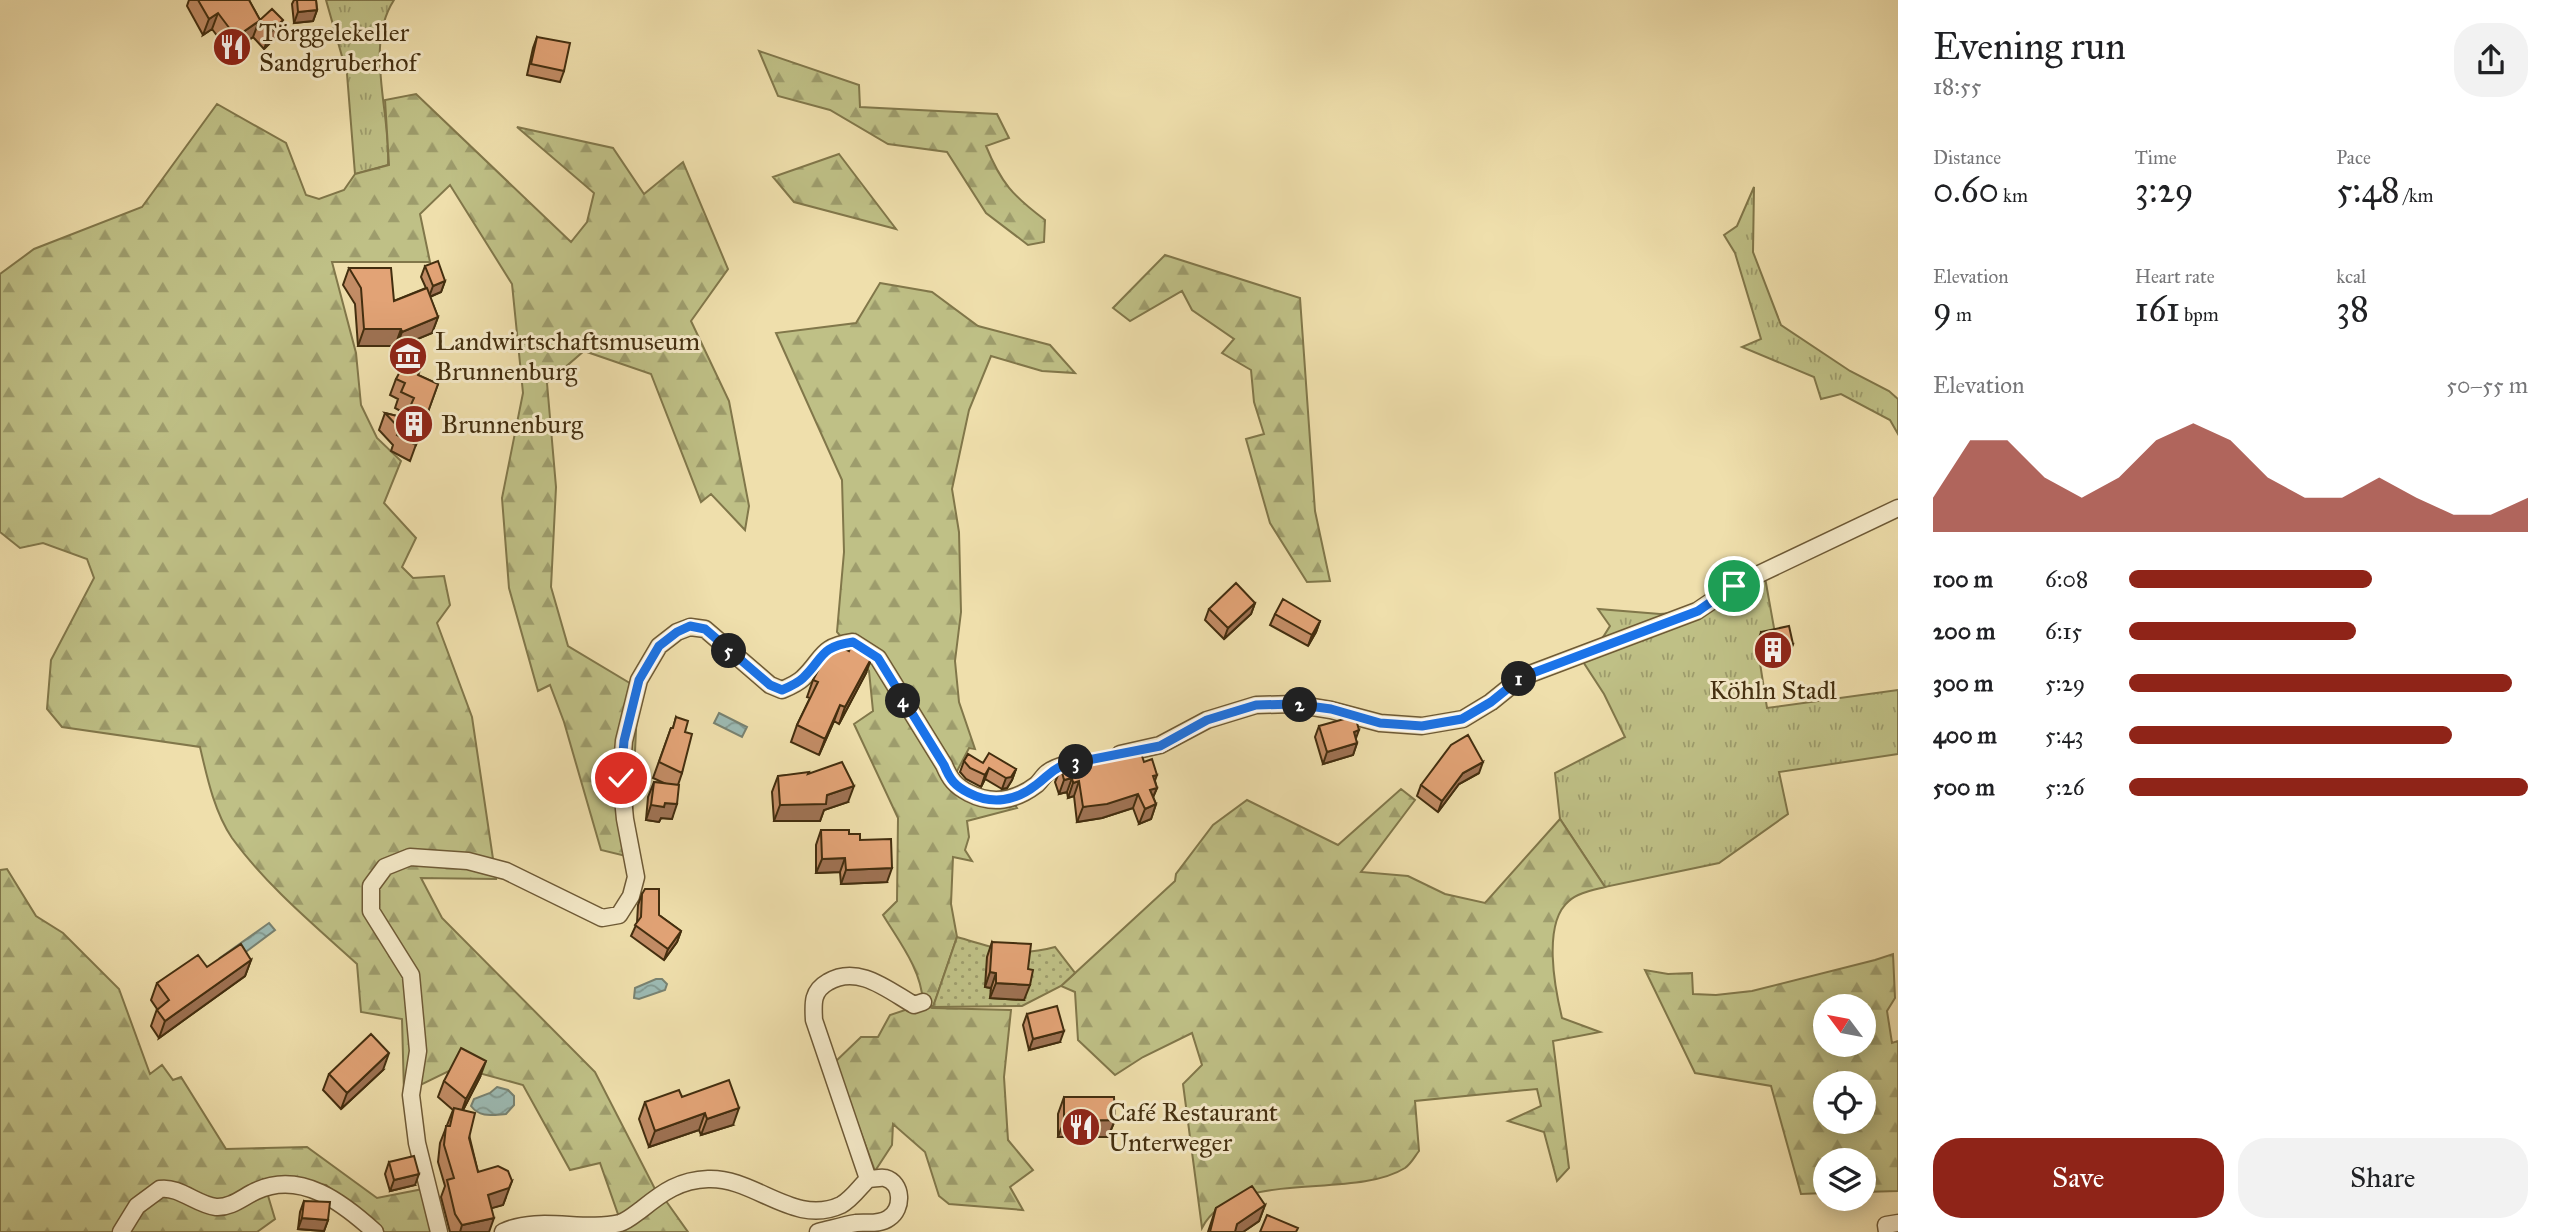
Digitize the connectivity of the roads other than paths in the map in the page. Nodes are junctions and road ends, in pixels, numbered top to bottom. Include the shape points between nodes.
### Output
1 (1898, 508) edge
2 (923, 1002) dead end
3 (868, 1179) junction
4 (1898, 1223) edge
5 (121, 1232) edge
6 (376, 1232) edge
7 (439, 1232) edge
8 (503, 1232) edge
9 (818, 1232) edge
10 (1887, 1232) edge

1 - 7 street via 1734,586 1698,611 1522,677 1462,719 1422,726 1380,723 1294,704 1256,705 1207,720 1160,746 1056,768 1036,785 1006,800 983,800 951,780 878,658 853,642 835,645 802,680 782,690 770,685 705,629 690,626 677,632 659,646 639,680 624,741 621,778 636,877 619,915 602,918 506,871 468,860 410,857 385,867 371,886 371,911 411,975 418,1051 411,1095 417,1143
2 - 3 street via 914,1006 856,974 835,977 819,987 813,999 814,1020
3 - 8 street via 843,1205 823,1210 805,1211 736,1182 690,1181 670,1187 620,1223 595,1228 527,1226
3 - 9 street via 882,1178 897,1187 899,1203 890,1218
4 - 10 street via 1886,1225
5 - 6 street via 137,1206 160,1189 224,1207 283,1184 306,1186 325,1195

